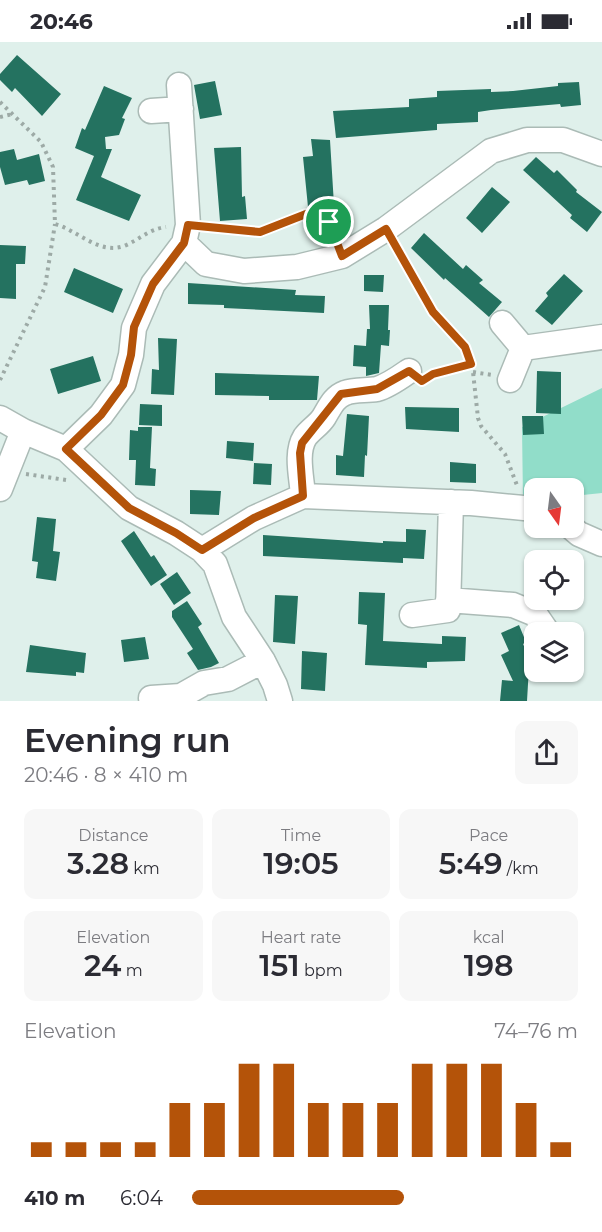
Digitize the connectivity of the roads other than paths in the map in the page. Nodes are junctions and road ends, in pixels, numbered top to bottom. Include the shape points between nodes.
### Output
1 (151, 111) dead end
2 (602, 154) edge
3 (186, 234) junction
4 (502, 323) dead end
5 (602, 337) edge
6 (523, 348) junction
7 (411, 369) road end
8 (510, 380) dead end
9 (0, 418) edge
10 (23, 431) junction
11 (66, 449) junction
12 (3, 480) edge
13 (303, 496) junction
14 (461, 502) junction
15 (524, 508) edge
16 (584, 536) edge
17 (602, 544) edge
18 (202, 550) junction
19 (448, 600) junction
20 (411, 615) dead end
21 (540, 622) edge
22 (263, 661) junction
23 (149, 693) edge
24 (280, 701) edge

1 - 3 street via 180,97
2 - 3 street via 563,140 527,140 491,151 386,229 342,256 297,267 244,271 206,264
3 - 11 street via 153,284 134,327 123,385 101,415
4 - 6 street
5 - 6 street
6 - 8 street
7 - 13 street via 387,385 352,390 333,401 302,443
9 - 10 street
10 - 11 street
10 - 12 street
11 - 18 street via 129,508
13 - 14 street
13 - 18 street via 254,518
14 - 15 street
14 - 19 street
16 - 17 street
18 - 22 street via 215,564 234,617
19 - 20 street via 448,610
19 - 21 street via 513,605 535,614
22 - 23 street via 228,680 204,683 181,696
22 - 24 street

